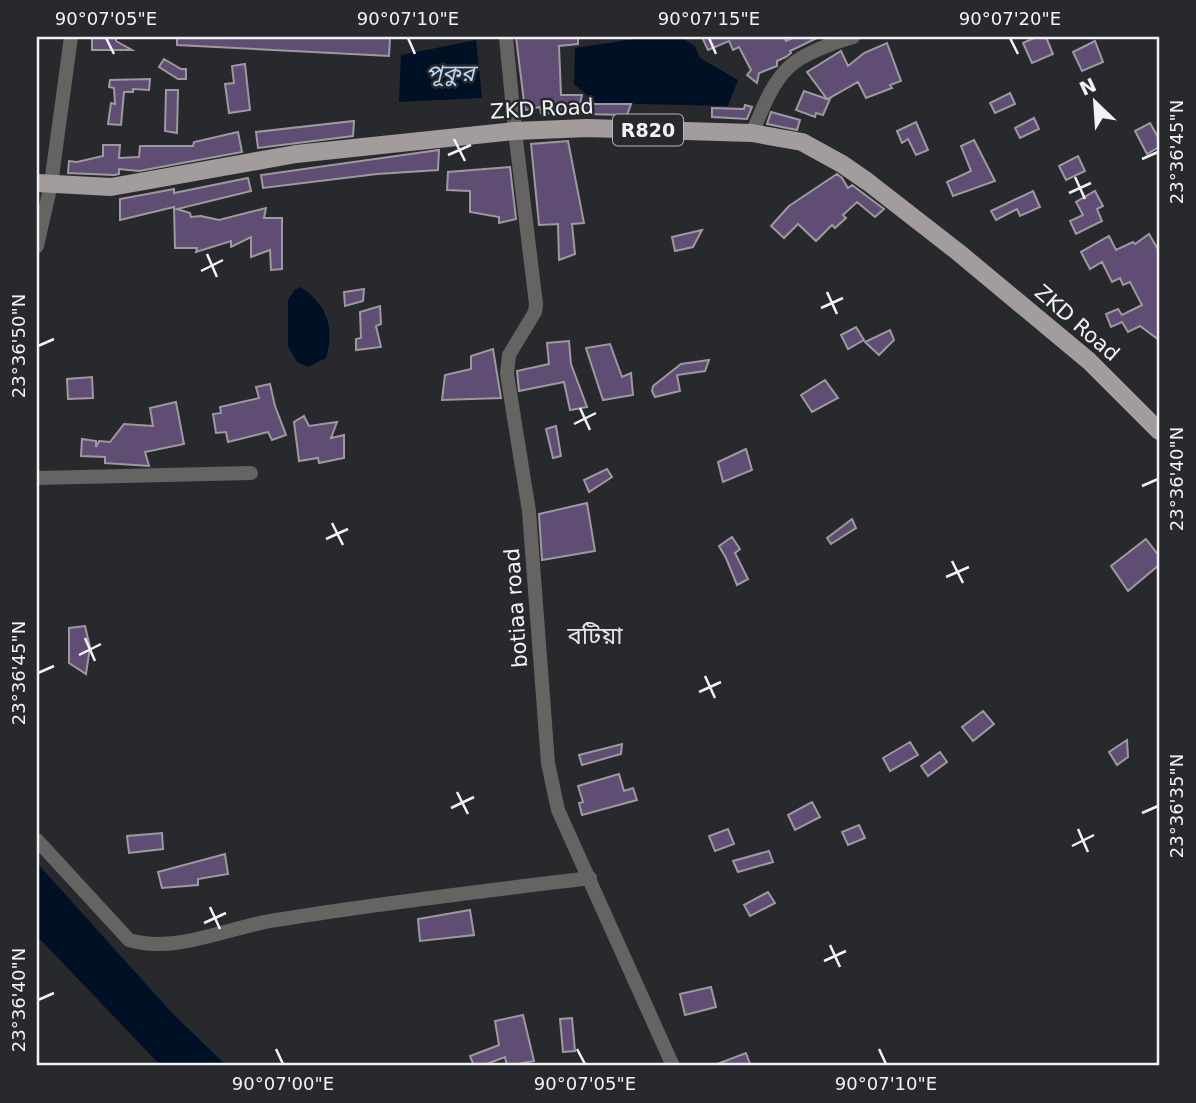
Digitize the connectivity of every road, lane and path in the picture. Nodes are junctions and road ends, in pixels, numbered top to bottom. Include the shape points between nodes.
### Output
1 (71, 37) edge
2 (506, 37) edge
3 (853, 37) edge
4 (514, 131) junction
5 (752, 134) junction
6 (44, 183) edge
7 (37, 246) edge
8 (1159, 431) edge
9 (251, 473) dead end
10 (37, 478) edge
11 (37, 840) edge
12 (590, 878) junction
13 (673, 1066) edge

1 - 6 street
2 - 4 street, botiaa road
3 - 5 street via 788,67 770,91
4 - 5 main road, ZKD Road / R820 via 587,128
4 - 6 main road, ZKD Road / R820 via 296,154 111,187
4 - 12 street, botiaa road via 536,304 509,355 506,374 529,511 548,763 558,810
5 - 8 main road, ZKD Road / R820 via 802,142 869,182 1081,354
6 - 7 street
9 - 10 street
11 - 12 street via 129,940 146,945 167,945 298,916
12 - 13 street, botiaa road

